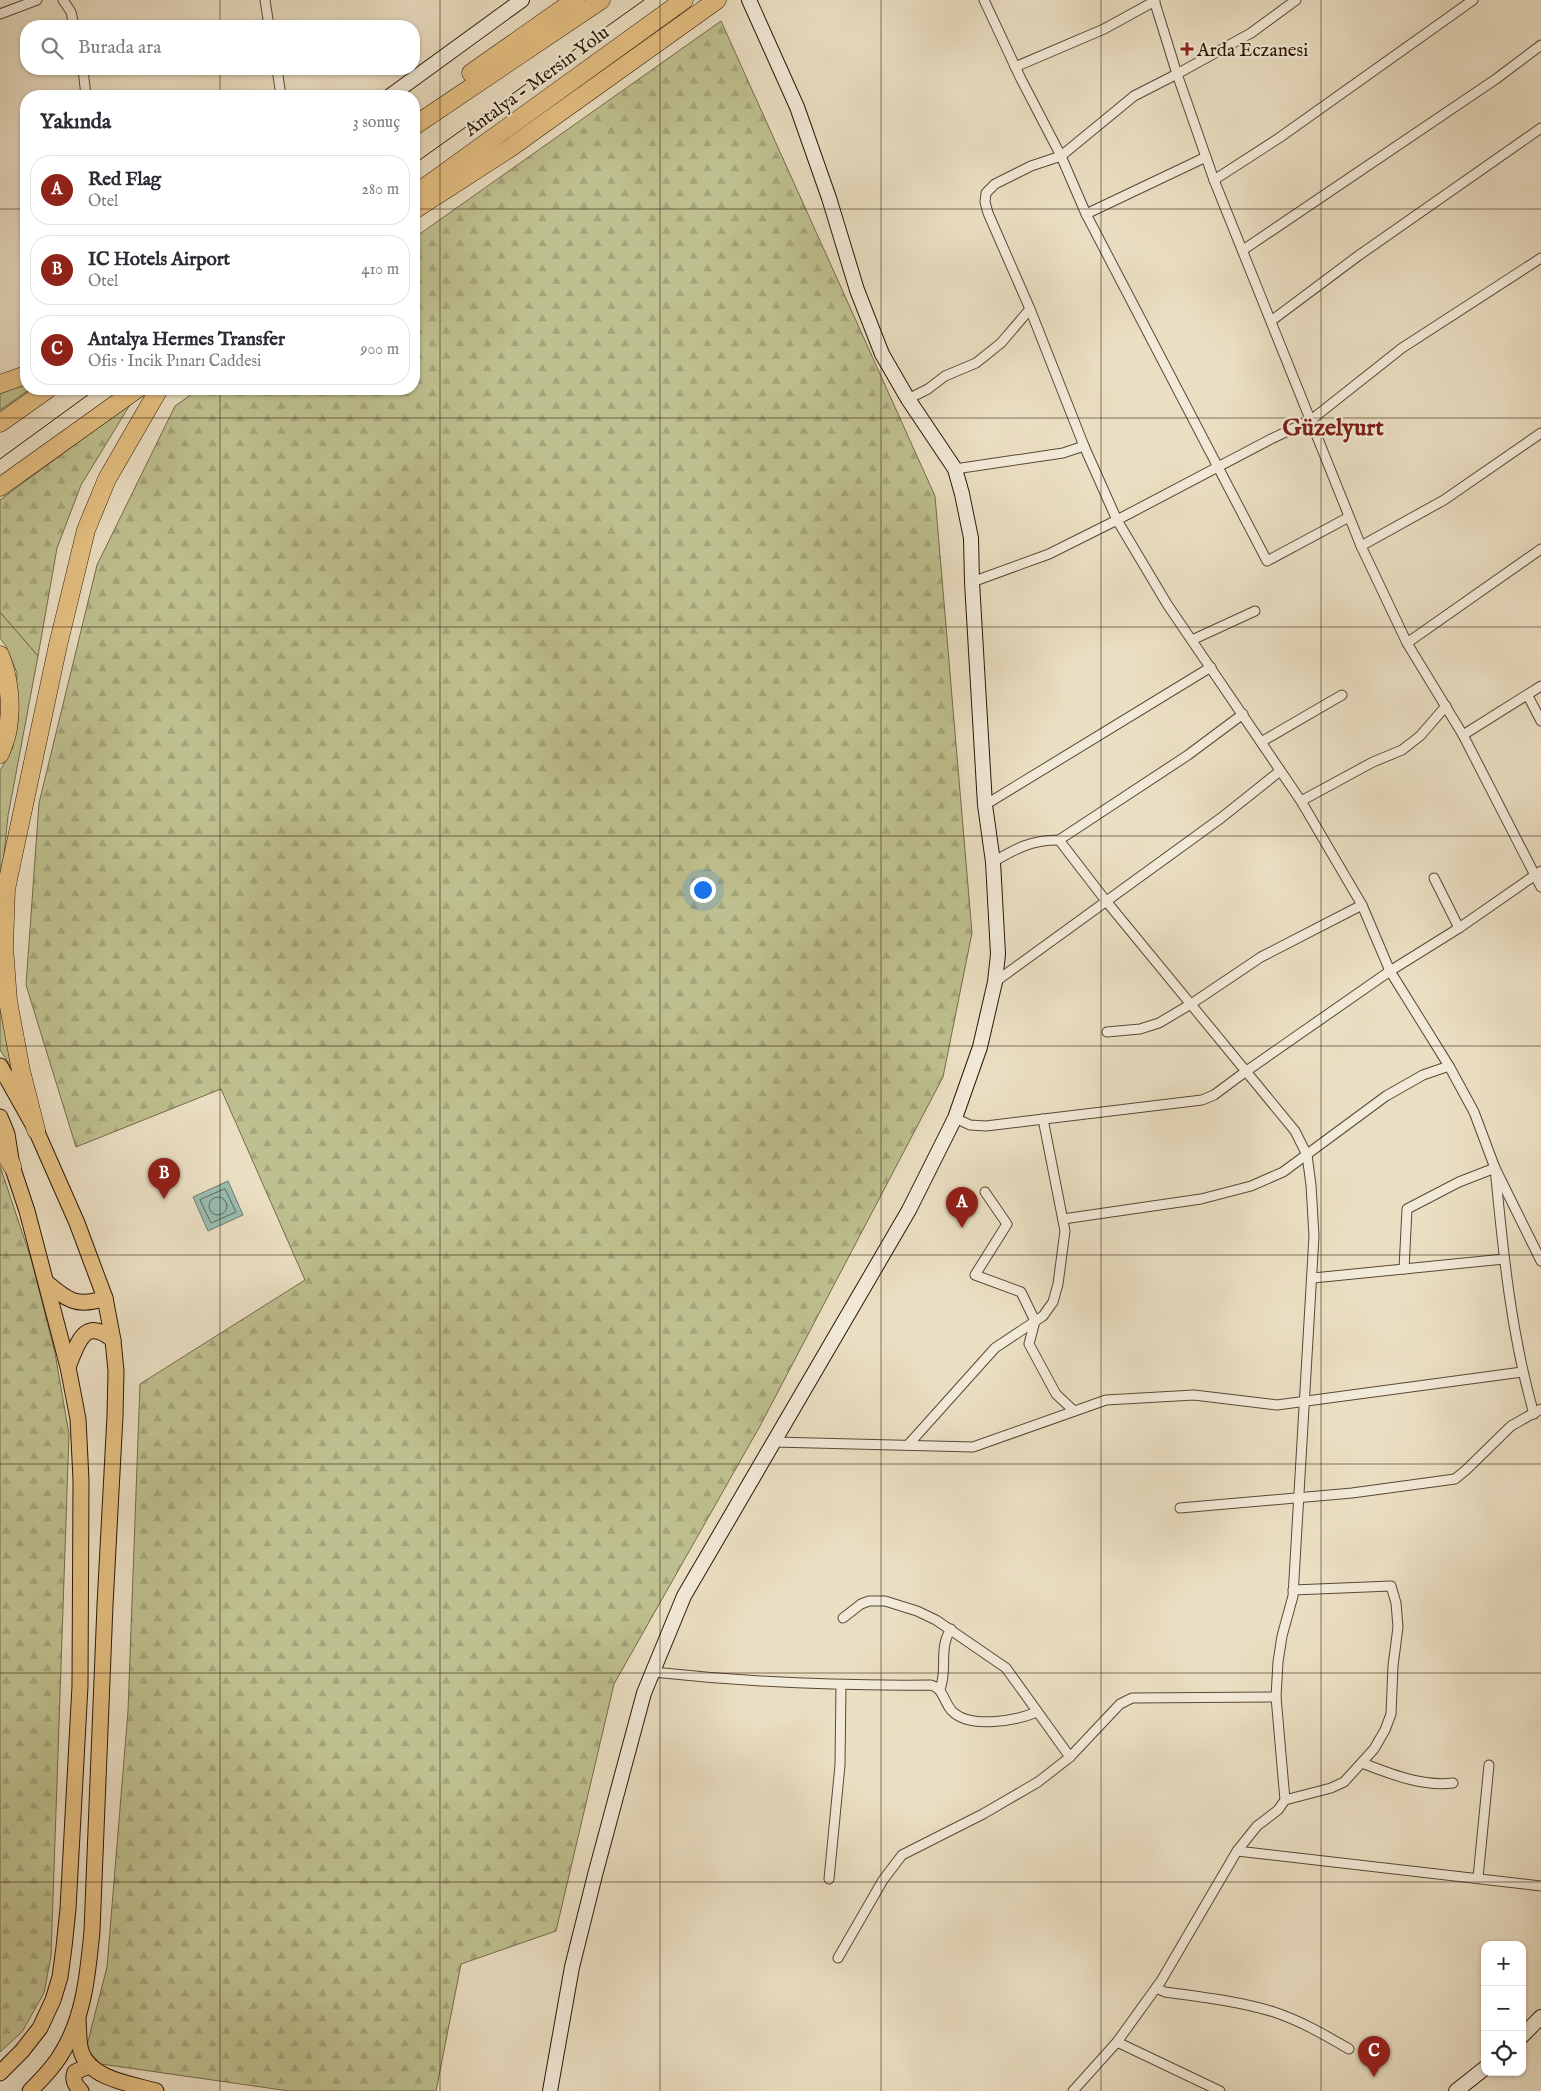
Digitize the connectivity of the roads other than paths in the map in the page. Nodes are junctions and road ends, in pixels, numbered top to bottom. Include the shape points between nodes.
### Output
1 (37, 0) edge
2 (63, 0) edge
3 (265, 0) edge
4 (522, 0) edge
5 (575, 0) edge
6 (601, 0) edge
7 (684, 0) edge
8 (717, 0) edge
9 (749, 0) edge
10 (984, 0) edge
11 (1154, 0) edge
12 (1296, 0) edge
13 (1473, 0) edge
14 (26, 2) edge
15 (0, 14) edge
16 (73, 20) edge
17 (268, 20) edge
18 (1541, 45) edge
19 (1015, 67) junction
20 (420, 74) edge
21 (1177, 74) junction
22 (83, 75) edge
23 (278, 75) edge
24 (419, 75) edge
25 (85, 90) edge
26 (280, 90) edge
27 (398, 90) edge
28 (420, 117) edge
29 (420, 120) edge
30 (1541, 128) edge
31 (1061, 156) junction
32 (1206, 157) junction
33 (1214, 180) junction
34 (420, 191) edge
35 (420, 206) edge
36 (1086, 214) junction
37 (1243, 250) junction
38 (1540, 261) edge
39 (1030, 309) junction
40 (1271, 321) junction
41 (20, 376) edge
42 (0, 384) edge
43 (40, 395) edge
44 (129, 395) edge
45 (156, 395) edge
46 (908, 399) junction
47 (1312, 420) junction
48 (0, 423) edge
49 (1541, 433) edge
50 (1084, 446) junction
51 (1217, 466) junction
52 (955, 469) junction
53 (0, 487) edge
54 (1350, 517) junction
55 (1118, 520) junction
56 (1361, 546) junction
57 (1541, 549) edge
58 (972, 582) junction
59 (1255, 611) dead end
60 (1192, 640) junction
61 (1407, 643) junction
62 (0, 655) edge
63 (1211, 667) junction
64 (1541, 686) edge
65 (1342, 695) dead end
66 (1528, 696) junction
67 (1446, 706) junction
68 (1243, 714) junction
69 (1541, 721) edge
70 (1463, 735) junction
71 (1261, 742) junction
72 (0, 754) edge
73 (1280, 770) junction
74 (1301, 801) junction
75 (984, 805) junction
76 (1059, 840) junction
77 (993, 862) junction
78 (1538, 873) edge
79 (1434, 878) dead end
80 (1541, 887) edge
81 (1106, 901) junction
82 (1362, 905) junction
83 (1459, 928) junction
84 (1390, 971) junction
85 (995, 982) junction
86 (1191, 1004) junction
87 (1107, 1032) dead end
88 (0, 1066) edge
89 (1449, 1066) junction
90 (1245, 1072) junction
91 (0, 1117) edge
92 (955, 1118) junction
93 (1043, 1119) junction
94 (36, 1130) junction
95 (0, 1143) edge
96 (1307, 1155) junction
97 (12, 1166) junction
98 (1495, 1168) junction
99 (985, 1192) dead end
100 (1063, 1219) junction
101 (1504, 1259) junction
102 (1541, 1261) edge
103 (1404, 1269) junction
104 (1313, 1278) junction
105 (46, 1282) junction
106 (105, 1298) junction
107 (1035, 1321) junction
108 (113, 1340) junction
109 (68, 1367) junction
110 (1522, 1372) junction
111 (1305, 1402) junction
112 (1074, 1411) junction
113 (1537, 1411) edge
114 (774, 1442) junction
115 (908, 1445) junction
116 (1300, 1498) junction
117 (1180, 1508) dead end
118 (1293, 1590) junction
119 (843, 1618) dead end
120 (951, 1630) junction
121 (653, 1672) junction
122 (841, 1685) junction
123 (940, 1690) junction
124 (1276, 1697) junction
125 (1037, 1712) junction
126 (1070, 1758) junction
127 (1362, 1763) junction
128 (1489, 1765) dead end
129 (1454, 1783) dead end
130 (1284, 1800) junction
131 (1237, 1851) junction
132 (1478, 1878) junction
133 (829, 1879) dead end
134 (1541, 1886) edge
135 (838, 1958) dead end
136 (1156, 1988) junction
137 (78, 2015) junction
138 (1541, 2017) edge
139 (1526, 2032) edge
140 (1117, 2042) junction
141 (1349, 2049) dead end
142 (89, 2066) junction
143 (1481, 2071) edge
144 (0, 2073) edge
145 (30, 2091) edge
146 (81, 2091) edge
147 (156, 2091) edge
148 (550, 2091) edge
149 (1073, 2091) edge
150 (1220, 2091) edge
151 (1456, 2091) edge

1 - 14 street
2 - 16 street via 72,12
3 - 17 street
4 - 20 street
5 - 28 highway via 437,97
6 - 29 highway, Antalya - Mersin Yolu
7 - 34 highway, Antalya - Mersin Yolu
8 - 35 highway via 510,148
9 - 46 street via 797,107 857,290 879,344
10 - 19 street
11 - 19 street via 1104,30
11 - 21 street
12 - 21 street via 1251,33
13 - 33 street via 1279,138
14 - 15 street
18 - 37 street via 1496,79
19 - 31 street
21 - 31 street via 1134,96
21 - 32 street
22 - 25 street
23 - 26 street
24 - 27 street
30 - 40 street
31 - 36 street
31 - 39 street via 1031,166 995,184 986,193 988,213
32 - 33 street
32 - 36 street
33 - 37 street
36 - 51 street
37 - 40 street
38 - 47 street via 1402,348
39 - 46 street via 1001,343 976,363 945,376 928,390
39 - 50 street
40 - 47 street
41 - 42 highway
43 - 48 highway
44 - 53 highway
45 - 94 highway via 107,479 86,530 6,889 4,947 8,1001
46 - 52 street
47 - 51 street
47 - 54 street
49 - 56 street via 1444,500
50 - 52 street via 1062,453
50 - 55 street
51 - 54 street via 1267,562
51 - 55 street
52 - 58 street via 971,538
54 - 56 street
55 - 58 street via 1048,554
55 - 60 street
56 - 61 street
57 - 61 street
58 - 75 street
59 - 60 street
60 - 63 street
61 - 67 street
62 - 72 highway via 6,669 9,696 8,728
63 - 68 street
63 - 75 street
64 - 66 street
65 - 71 street
66 - 69 street
66 - 70 street
67 - 70 street
67 - 74 street via 1420,736 1402,750 1372,762
68 - 71 street
68 - 76 street via 1188,755
70 - 78 street
71 - 73 street
73 - 74 street
73 - 81 street via 1221,818
74 - 82 street
75 - 77 street
76 - 77 street via 1018,846
76 - 81 street
77 - 85 street via 998,954
78 - 80 street
78 - 83 street
79 - 83 street
81 - 85 street
81 - 86 street
82 - 84 street
82 - 86 street via 1261,956
83 - 84 street
84 - 89 street
84 - 90 street
85 - 92 street via 980,1047
86 - 87 street via 1159,1023 1140,1029
86 - 90 street
88 - 94 main road
89 - 96 street via 1423,1075 1386,1096
89 - 98 street via 1474,1112
90 - 93 street via 1214,1096 1202,1100
90 - 96 street via 1295,1131
91 - 97 main road via 7,1134
92 - 93 street via 970,1125 986,1126
92 - 114 street via 909,1210
93 - 100 street
94 - 106 main road via 77,1223
95 - 97 highway
96 - 100 street via 1283,1172 1251,1186 1201,1199
96 - 104 street via 1312,1185
97 - 105 main road
98 - 101 street
98 - 102 street
98 - 103 street via 1459,1182 1407,1209
99 - 107 street via 1007,1224 975,1275 1021,1292
100 - 107 street via 1065,1231 1058,1284 1053,1302
101 - 103 street
101 - 110 street
103 - 104 street
104 - 111 street
105 - 106 main road via 66,1299 80,1303
105 - 109 main road
106 - 108 main road
107 - 112 street via 1030,1344 1056,1394
107 - 115 street via 996,1348
108 - 109 main road via 102,1331 91,1330 84,1334
108 - 137 main road via 115,1416 92,1931 84,2000
109 - 144 main road via 78,1419 80,1480 80,1686 68,1908 60,1977 53,2000 40,2028
110 - 111 street
110 - 113 street
111 - 112 street via 1277,1405 1194,1395 1106,1400
111 - 116 street
112 - 115 street via 973,1447
113 - 116 street via 1511,1426 1454,1479
114 - 115 street
114 - 121 street via 684,1596
116 - 117 street
116 - 118 street
118 - 124 street via 1281,1644
118 - 127 street via 1391,1586 1398,1628 1391,1714 1385,1730
119 - 120 street via 861,1604 885,1602 917,1611
120 - 123 street via 944,1644
120 - 125 street via 1006,1668
121 - 122 street
121 - 148 street via 644,1693 594,1875 572,1966
122 - 123 street via 930,1685
122 - 133 street via 840,1765
123 - 125 street via 951,1710 968,1720 1021,1718
124 - 126 street via 1132,1698 1120,1704
124 - 130 street
125 - 126 street
126 - 135 street via 1038,1782 983,1814 902,1855 883,1880
127 - 129 street via 1412,1780 1440,1785
127 - 130 street via 1344,1782 1332,1788
128 - 132 street
130 - 131 street
131 - 132 street
131 - 136 street
132 - 134 street
136 - 140 street
136 - 141 street via 1275,2013 1305,2024
137 - 142 main road via 81,2051
137 - 145 main road via 61,2055
138 - 139 street
140 - 149 street
140 - 150 street
142 - 146 main road via 75,2072 73,2077
142 - 147 main road via 106,2076
143 - 151 street

